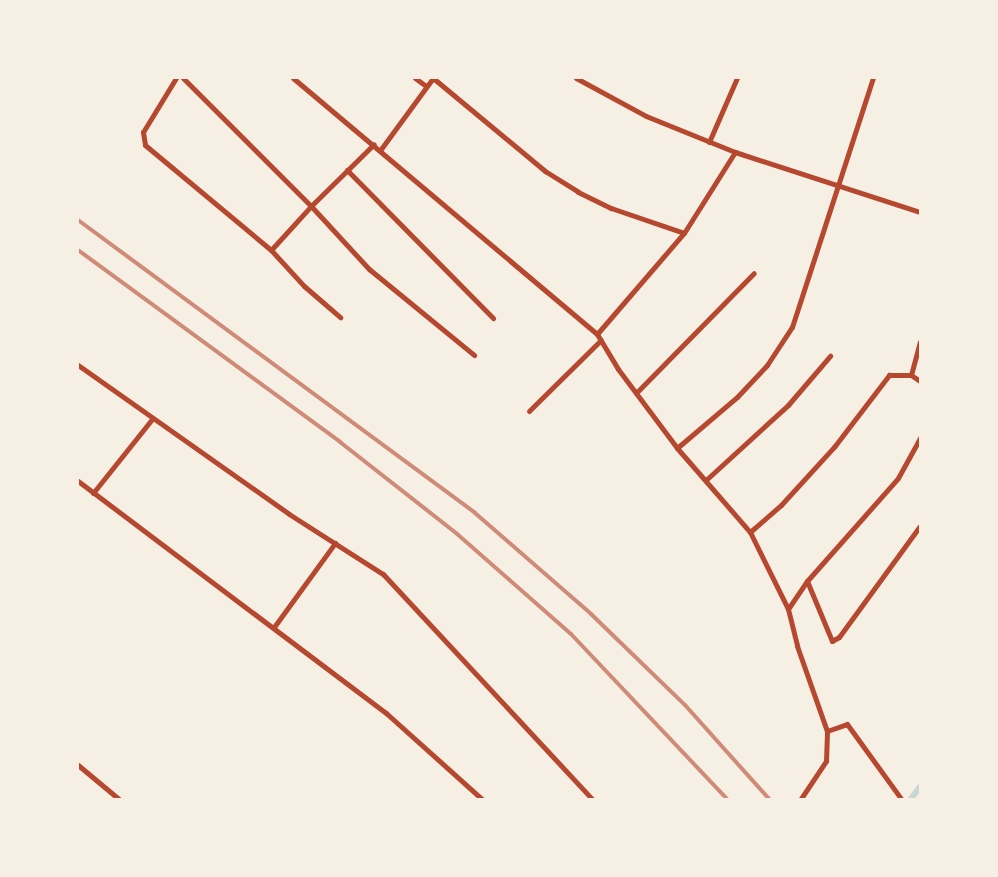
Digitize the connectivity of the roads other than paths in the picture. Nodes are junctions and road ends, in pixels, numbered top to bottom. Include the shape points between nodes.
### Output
1 (176, 78) edge
2 (183, 78) edge
3 (293, 78) edge
4 (414, 78) edge
5 (576, 78) edge
6 (736, 78) edge
7 (873, 78) edge
8 (426, 86) junction
9 (710, 142) junction
10 (374, 144) junction
11 (381, 149) junction
12 (735, 152) junction
13 (347, 170) junction
14 (839, 187) junction
15 (311, 206) junction
16 (920, 212) edge
17 (684, 232) junction
18 (271, 250) junction
19 (754, 273) dead end
20 (340, 317) dead end
21 (493, 318) dead end
22 (597, 334) junction
23 (601, 340) junction
24 (920, 342) edge
25 (474, 355) dead end
26 (830, 356) dead end
27 (78, 365) edge
28 (911, 375) junction
29 (920, 381) edge
30 (636, 393) junction
31 (529, 411) dead end
32 (152, 419) junction
33 (920, 438) edge
34 (677, 448) junction
35 (707, 479) junction
36 (78, 481) edge
37 (93, 494) junction
38 (920, 526) edge
39 (750, 532) junction
40 (335, 543) junction
41 (807, 581) junction
42 (788, 609) junction
43 (274, 627) junction
44 (827, 731) junction
45 (78, 765) edge
46 (120, 800) edge
47 (483, 800) edge
48 (593, 800) edge
49 (800, 800) edge
50 (902, 800) edge

1 - 18 street via 142,132 145,145
2 - 15 street
3 - 10 street
4 - 8 street
5 - 9 street via 646,116
6 - 9 street
7 - 14 street
8 - 11 street
8 - 17 street via 433,78 545,171 578,192 611,208
9 - 12 street
10 - 11 street
10 - 13 street
11 - 22 street
12 - 14 street
12 - 17 street
13 - 15 street
13 - 21 street
14 - 16 street
14 - 34 street via 792,327 767,365 736,397
15 - 18 street
15 - 25 street via 369,269
17 - 22 street
18 - 20 street via 304,286
19 - 30 street
22 - 23 street
23 - 30 street
23 - 31 street
24 - 28 street
26 - 35 street via 788,405
27 - 32 street
28 - 29 street
28 - 39 street via 889,374 834,448 781,505
30 - 34 street
32 - 37 street
32 - 40 street
33 - 41 street via 898,478
34 - 35 street
35 - 39 street
36 - 37 street
37 - 43 street
38 - 41 street via 839,637 832,641
39 - 42 street
40 - 43 street
40 - 48 street via 383,574
41 - 42 street
42 - 44 street via 797,646
43 - 47 street via 386,713
44 - 49 street via 826,761
44 - 50 street via 847,724
45 - 46 street

